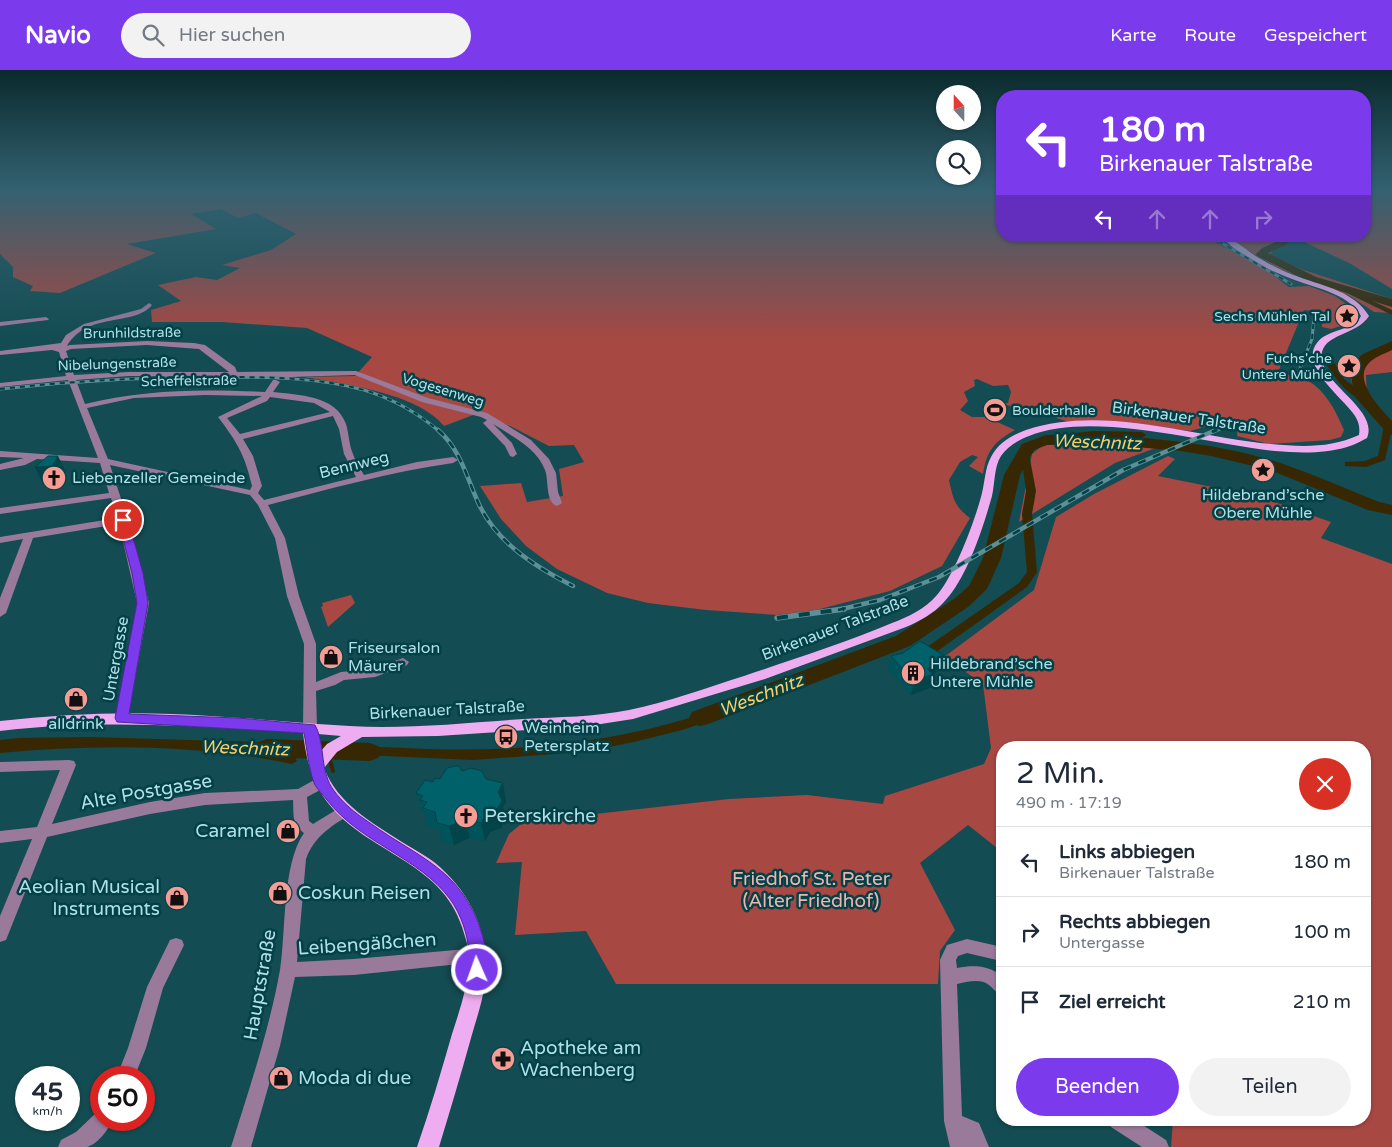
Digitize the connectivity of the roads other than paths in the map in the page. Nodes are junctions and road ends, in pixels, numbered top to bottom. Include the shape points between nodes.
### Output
1 (1232, 242) edge
2 (149, 305) dead end
3 (46, 318) dead end
4 (0, 324) edge
5 (63, 347) junction
6 (0, 353) edge
7 (333, 367) dead end
8 (234, 374) junction
9 (304, 374) junction
10 (71, 378) junction
11 (276, 382) dead end
12 (0, 385) edge
13 (267, 394) junction
14 (82, 407) junction
15 (335, 413) junction
16 (490, 420) junction
17 (239, 437) junction
18 (0, 454) edge
19 (513, 454) dead end
20 (36, 456) junction
21 (453, 460) dead end
22 (104, 461) junction
23 (0, 467) edge
24 (361, 478) junction
25 (253, 493) junction
26 (113, 495) junction
27 (557, 503) dead end
28 (262, 504) junction
29 (0, 511) edge
30 (123, 520) junction
31 (29, 536) junction
32 (0, 540) edge
33 (3, 598) edge
34 (0, 613) edge
35 (403, 662) dead end
36 (310, 688) junction
37 (122, 718) junction
38 (0, 726) edge
39 (310, 731) junction
40 (354, 735) junction
41 (0, 767) edge
42 (318, 774) junction
43 (300, 794) junction
44 (344, 811) junction
45 (42, 832) junction
46 (314, 832) junction
47 (0, 837) edge
48 (0, 935) edge
49 (176, 945) dead end
50 (996, 953) edge
51 (478, 954) junction
52 (288, 970) junction
53 (949, 978) junction
54 (996, 982) edge
55 (130, 1066) edge
56 (953, 1121) junction
57 (1127, 1126) edge
58 (92, 1131) edge
59 (68, 1147) edge
60 (241, 1147) edge
61 (428, 1147) edge
62 (960, 1147) edge
63 (979, 1147) edge
64 (1160, 1147) edge

1 - 40 main road, Birkenauer Talstraße via 1280,271 1344,297 1363,310 1365,316 1360,323 1330,336 1321,343 1317,353 1323,372 1365,426 1364,436 1356,443 1333,449 1301,450 1096,424 1032,431 1010,442 995,458 980,515 954,578 940,599 921,614 897,626 717,689 623,717
2 - 5 street via 142,311 89,324 73,332
3 - 4 street
5 - 6 street, Brunhildstraße
5 - 8 street, Brunhildstraße via 147,343 194,345 202,347
5 - 10 street, Untergasse
7 - 9 street via 310,368
8 - 9 street
8 - 10 street, Nibelungenstraße via 128,374
9 - 16 street, Vogesenweg via 356,373 407,394
10 - 12 street, Nibelungenstraße
10 - 14 street, Untergasse
11 - 13 street
13 - 14 street, Scheffelstraße via 155,394
13 - 15 street, Scheffelstraße via 323,404
13 - 17 street via 264,399 222,416
14 - 22 street, Untergasse
15 - 17 street
15 - 24 street via 342,425 349,455
16 - 19 street via 487,423
16 - 27 street, Vogesenweg via 528,442 546,461
17 - 25 street via 252,464 257,486
18 - 20 street
20 - 22 street
20 - 23 street via 22,463
21 - 24 street, Bennweg
22 - 25 street
22 - 26 street, Untergasse
24 - 28 street, Bennweg
25 - 28 street
26 - 29 street
26 - 30 street, Untergasse
28 - 36 street via 280,538 293,596 310,644
30 - 31 street
30 - 37 street, Untergasse via 142,603
31 - 32 street
31 - 33 street
33 - 34 street
35 - 36 street via 375,674 341,676
36 - 39 street
37 - 38 main road, Birkenauer Talstraße
37 - 39 main road, Birkenauer Talstraße via 238,723
39 - 40 main road, Birkenauer Talstraße
39 - 42 main road
40 - 42 main road via 332,748
41 - 45 street via 69,765
42 - 43 street
42 - 44 main road
43 - 45 street, Alte Postgasse via 205,799
43 - 46 street via 302,824
44 - 46 street, Hauptstraße
44 - 51 main road via 428,867 444,882 465,909
45 - 47 street, Alte Postgasse
45 - 48 street
46 - 52 street, Hauptstraße via 304,843 299,858
49 - 55 street via 155,987
50 - 53 street via 968,946 953,950 948,960
51 - 52 street, Leibengäßchen via 354,968
51 - 61 main road via 476,984 468,1016
52 - 60 street, Hauptstraße via 271,1046
53 - 54 street via 982,972
53 - 56 street
56 - 62 street
56 - 63 street via 972,1130
57 - 64 street
58 - 59 street

